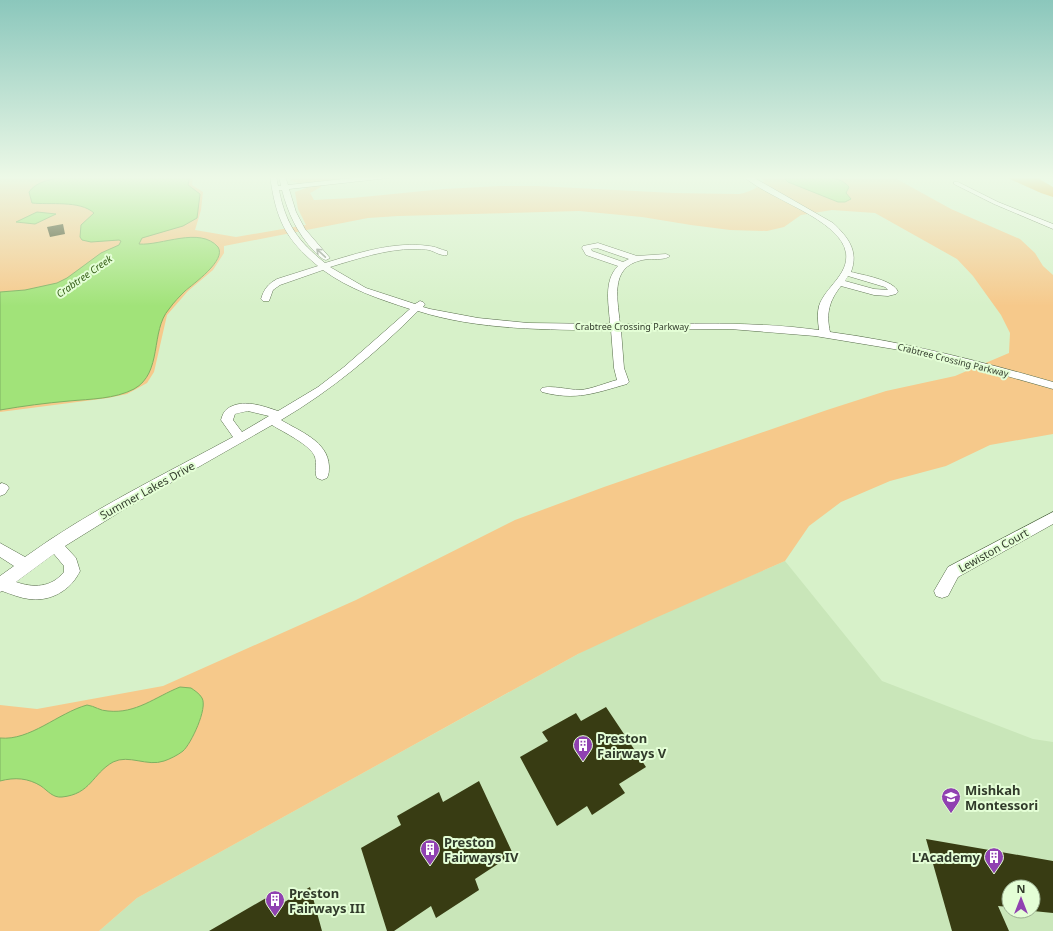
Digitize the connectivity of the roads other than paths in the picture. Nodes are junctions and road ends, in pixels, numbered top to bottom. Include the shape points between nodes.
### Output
1 (284, 219) edge
2 (821, 219) edge
3 (1035, 219) edge
4 (1050, 219) edge
5 (1039, 221) junction
6 (1053, 227) edge
7 (444, 254) dead end
8 (666, 256) dead end
9 (634, 258) junction
10 (623, 265) junction
11 (329, 266) junction
12 (846, 273) junction
13 (839, 282) junction
14 (266, 299) dead end
15 (419, 306) junction
16 (615, 323) junction
17 (825, 331) junction
18 (1053, 379) edge
19 (1053, 386) edge
20 (546, 390) dead end
21 (274, 417) junction
22 (240, 438) junction
23 (322, 475) dead end
24 (1053, 517) edge
25 (55, 545) junction
26 (0, 549) edge
27 (25, 564) junction
28 (1, 584) edge
29 (942, 591) dead end

1 - 11 street, Crabtree Crossing Parkway via 300,245
2 - 12 street via 835,229 849,249 850,262
3 - 5 street
4 - 5 street
5 - 6 street
7 - 11 street via 426,248 399,249 367,254
8 - 9 street
9 - 10 street
9 - 10 street via 598,245 586,248 589,253
10 - 16 street via 614,278 612,288
11 - 14 street via 272,285 267,290
11 - 15 street, Crabtree Crossing Parkway via 362,289 394,302
12 - 13 street
12 - 13 street via 888,285 893,292 877,292
13 - 17 street via 824,305 822,318
15 - 16 street, Crabtree Crossing Parkway via 468,319 497,323 548,326
15 - 21 street, Summer Lakes Drive via 376,347 342,374
16 - 17 street, Crabtree Crossing Parkway
16 - 20 street via 619,368 623,382 583,393
17 - 18 street, Crabtree Crossing Parkway via 872,334 931,346
17 - 19 street, Crabtree Crossing Parkway via 992,368
21 - 22 street, Summer Lakes Drive
21 - 22 street via 250,406 235,408 227,420
21 - 23 street via 316,447 323,462
22 - 25 street, Summer Lakes Drive via 104,513
24 - 29 street, Lewiston Court via 953,572
25 - 27 street, Summer Lakes Drive
25 - 28 street, Summer Lakes Drive via 71,562 72,572 59,586 47,592 35,593
26 - 27 street
27 - 28 street, Summer Lakes Drive

